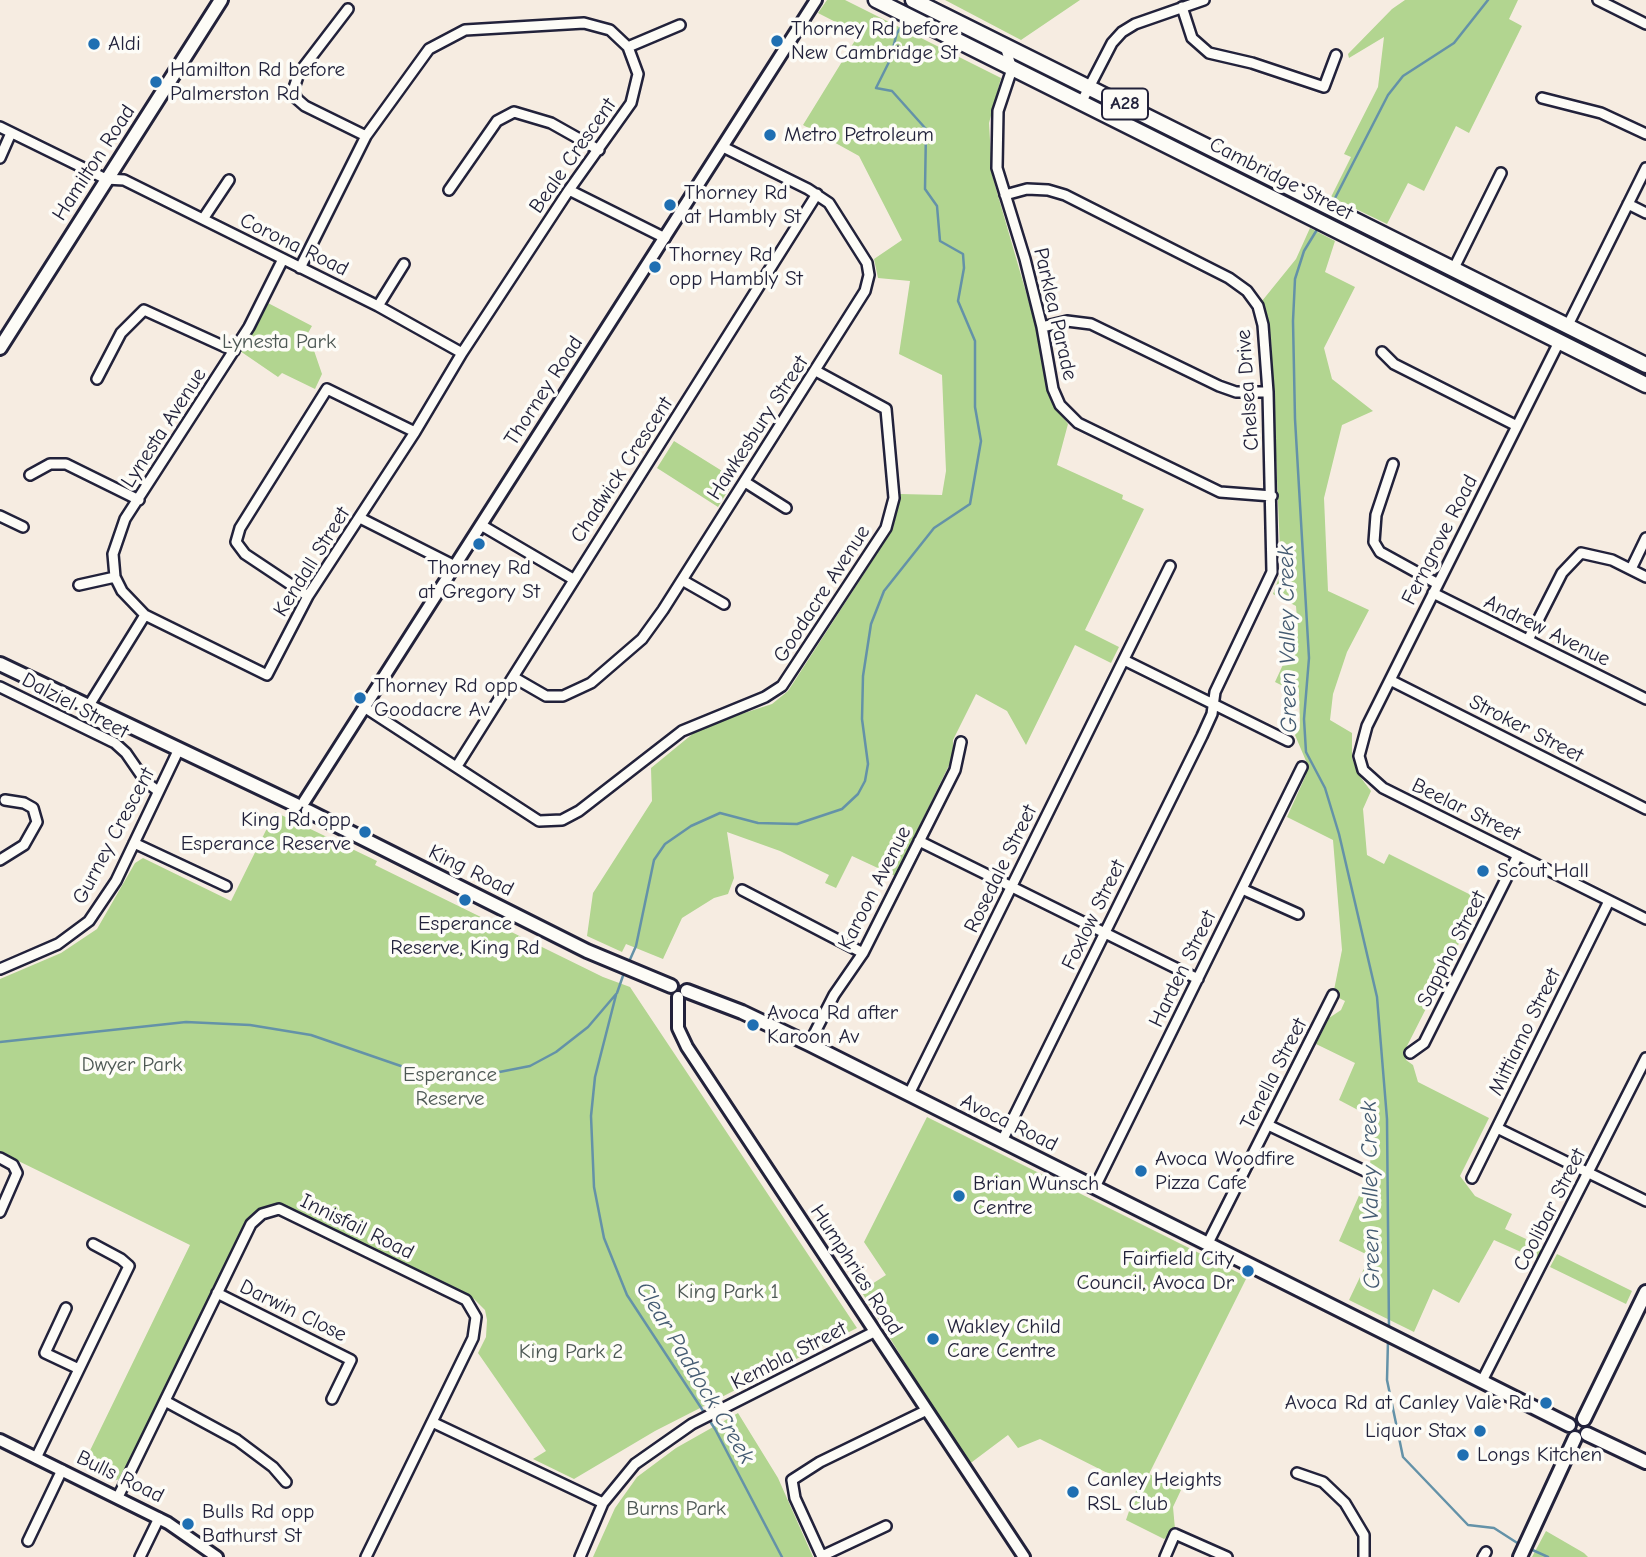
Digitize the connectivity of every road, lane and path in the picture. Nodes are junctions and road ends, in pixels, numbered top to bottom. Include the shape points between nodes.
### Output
1 (221, 0) edge
2 (816, 0) edge
3 (876, 0) edge
4 (913, 0) edge
5 (1204, 0) edge
6 (1598, 0) edge
7 (1182, 7) junction
8 (348, 9) dead end
9 (1646, 24) edge
10 (680, 25) dead end
11 (1004, 44) junction
12 (628, 47) junction
13 (1336, 55) dead end
14 (1012, 69) junction
15 (1090, 86) junction
16 (1542, 98) dead end
17 (1082, 101) junction
18 (0, 127) edge
19 (11, 133) junction
20 (1646, 134) edge
21 (366, 136) junction
22 (723, 147) junction
23 (599, 150) junction
24 (0, 158) edge
25 (1646, 169) edge
26 (1501, 173) dead end
27 (106, 179) junction
28 (229, 180) dead end
29 (449, 190) dead end
30 (569, 190) junction
31 (817, 194) junction
32 (1005, 195) junction
33 (1628, 204) junction
34 (1646, 213) edge
35 (203, 219) junction
36 (664, 237) junction
37 (283, 259) junction
38 (404, 264) dead end
39 (300, 268) junction
40 (1454, 268) junction
41 (377, 306) junction
42 (1568, 325) junction
43 (1042, 327) junction
44 (1559, 342) junction
45 (0, 348) edge
46 (234, 351) junction
47 (1382, 352) dead end
48 (462, 353) junction
49 (1646, 365) edge
50 (816, 371) junction
51 (97, 379) dead end
52 (1646, 386) edge
53 (1268, 391) junction
54 (1517, 426) junction
55 (415, 432) junction
56 (1393, 464) dead end
57 (30, 475) dead end
58 (745, 482) junction
59 (1272, 496) junction
60 (139, 500) junction
61 (786, 508) dead end
62 (0, 516) edge
63 (360, 518) junction
64 (481, 525) junction
65 (23, 527) dead end
66 (1646, 538) edge
67 (455, 566) junction
68 (1170, 566) dead end
69 (1631, 569) junction
70 (115, 576) junction
71 (1646, 577) edge
72 (573, 579) junction
73 (682, 580) junction
74 (79, 585) dead end
75 (1436, 589) junction
76 (307, 596) junction
77 (724, 604) dead end
78 (145, 615) junction
79 (1528, 640) junction
80 (1124, 660) junction
81 (0, 664) edge
82 (513, 677) junction
83 (1390, 680) junction
84 (0, 687) edge
85 (1646, 699) edge
86 (1213, 704) junction
87 (88, 707) junction
88 (365, 707) junction
89 (1288, 741) dead end
90 (961, 742) dead end
91 (178, 751) junction
92 (1359, 756) joint
93 (457, 766) junction
94 (1303, 767) dead end
95 (158, 791) junction
96 (5, 800) dead end
97 (303, 806) junction
98 (1646, 809) edge
99 (919, 841) junction
100 (134, 843) junction
101 (1518, 855) junction
102 (0, 860) edge
103 (226, 886) dead end
104 (1012, 887) junction
105 (1242, 889) junction
106 (742, 890) dead end
107 (1609, 901) junction
108 (1297, 914) dead end
109 (1646, 919) edge
110 (1104, 933) junction
111 (863, 953) junction
112 (617, 964) joint
113 (0, 969) edge
114 (1198, 979) junction
115 (679, 991) junction
116 (1333, 995) dead end
117 (809, 1044) junction
118 (1410, 1053) dead end
119 (1646, 1058) edge
120 (909, 1094) junction
121 (1268, 1125) junction
122 (1497, 1128) junction
123 (1002, 1141) junction
124 (0, 1158) edge
125 (1369, 1173) dead end
126 (1589, 1173) junction
127 (1472, 1178) dead end
128 (1095, 1187) junction
129 (1646, 1201) edge
130 (0, 1212) edge
131 (1208, 1243) junction
132 (93, 1244) dead end
133 (1646, 1292) edge
134 (217, 1293) junction
135 (66, 1308) dead end
136 (874, 1332) junction
137 (79, 1369) junction
138 (1462, 1370) junction
139 (1484, 1377) junction
140 (1504, 1391) junction
141 (332, 1399) dead end
142 (165, 1401) junction
143 (925, 1411) junction
144 (1584, 1419) junction
145 (432, 1422) junction
146 (1569, 1425) junction
147 (1581, 1436) junction
148 (0, 1440) edge
149 (36, 1458) junction
150 (1646, 1462) edge
151 (62, 1470) junction
152 (1297, 1473) dead end
153 (286, 1482) dead end
154 (118, 1497) junction
155 (603, 1503) junction
156 (159, 1518) junction
157 (886, 1526) dead end
158 (28, 1541) dead end
159 (822, 1556) edge
160 (1521, 1556) edge
161 (140, 1557) edge
162 (217, 1557) edge
163 (366, 1557) edge
164 (580, 1557) edge
165 (1024, 1557) edge
166 (1166, 1557) edge
167 (1227, 1557) edge
168 (1364, 1557) edge

1 - 27 main road, Hamilton Road
2 - 22 street, Thorney Road
3 - 14 highway, Cambridge Street / A28
4 - 11 highway, Cambridge Street / A28
5 - 7 street
6 - 9 street
7 - 13 street via 1192,38 1209,53 1324,87
7 - 15 street via 1135,23 1116,37
8 - 21 street via 299,73 293,91 305,106
10 - 12 street
11 - 14 street
11 - 15 highway, Cambridge Street / A28
12 - 21 street via 610,30 584,23 465,30 429,49
12 - 23 street, Beale Crescent via 638,74 636,90
14 - 17 highway, Cambridge Street / A28
14 - 32 street, Parklea Parade via 995,135
15 - 17 street
15 - 40 highway, Cambridge Street / A28
16 - 20 street via 1601,113
17 - 44 highway, Cambridge Street / A28
18 - 19 street, Corona Road
19 - 24 street
19 - 27 street, Corona Road
21 - 39 street
22 - 31 street, Hawkesbury Street
22 - 36 street, Thorney Road
23 - 29 street via 551,123 514,112 497,121
23 - 30 street, Beale Crescent
25 - 33 street
26 - 40 street
27 - 35 street, Corona Road via 124,180
27 - 45 main road, Hamilton Road
28 - 35 street
30 - 36 street
30 - 48 street, Beale Crescent
31 - 50 street, Hawkesbury Street via 829,203 865,258 869,275 863,297
31 - 72 street, Chadwick Crescent
32 - 43 street, Parklea Parade
32 - 53 street, Chelsea Drive via 1027,189 1065,195 1238,284 1258,306
33 - 34 street
33 - 42 street
35 - 37 street, Corona Road
36 - 64 street, Thorney Road
37 - 39 street, Corona Road
37 - 46 street, Lynesta Avenue
38 - 41 street
39 - 41 street, Corona Road
40 - 42 highway, Cambridge Street / A28
41 - 48 street, Corona Road
42 - 49 highway, Cambridge Street / A28
43 - 53 street via 1067,321 1091,324 1219,386 1236,392
43 - 59 street, Parklea Parade via 1054,389 1060,405 1078,423 1220,492
44 - 52 highway, Cambridge Street / A28
44 - 54 street, Ferngrove Road
46 - 51 street via 144,310 121,333
46 - 60 street, Lynesta Avenue
47 - 54 street via 1394,364
48 - 55 street, Kendall Street
50 - 58 street, Hawkesbury Street
50 - 93 street, Goodacre Avenue via 887,408 894,490 888,524 782,686 682,731 562,820 539,821
53 - 59 street, Chelsea Drive
54 - 75 street, Ferngrove Road
55 - 63 street, Kendall Street
55 - 76 street via 327,389 240,528 236,542 245,554
56 - 75 street, Andrew Avenue via 1376,514 1374,542 1380,552
57 - 60 street via 50,464 66,464
58 - 61 street
58 - 73 street, Hawkesbury Street
59 - 86 street, Chelsea Drive via 1272,572
60 - 70 street, Lynesta Avenue via 117,535
62 - 65 street
63 - 67 street
63 - 76 street, Kendall Street
64 - 67 street, Thorney Road
64 - 72 street
66 - 69 street
67 - 88 street, Thorney Road
68 - 80 street, Rosedale Street
69 - 71 street
69 - 79 street via 1596,554 1581,553 1562,573
70 - 74 street
70 - 78 street via 131,603
72 - 82 street, Chadwick Crescent
73 - 77 street
73 - 82 street, Hawkesbury Street via 642,639 591,683 564,696 546,696
75 - 79 street, Andrew Avenue
75 - 83 street, Ferngrove Road
76 - 78 street, Kendall Street via 267,675
78 - 87 street
79 - 85 street, Andrew Avenue
80 - 86 street
80 - 104 street, Rosedale Street
81 - 87 main road, King Road
82 - 93 street, Chadwick Crescent
83 - 92 street, Ferngrove Road via 1363,735
83 - 98 street, Stroker Street
84 - 95 street, Dalziel Street via 115,743
86 - 89 street
86 - 110 street, Foxlow Street via 1202,736
87 - 91 main road, King Road
88 - 93 street, Goodacre Avenue
88 - 97 street, Thorney Road
90 - 99 street, Karoon Avenue via 955,770
91 - 95 street, Gurney Crescent
91 - 97 main road, King Road
92 - 101 street, Beelar Street via 1363,770 1383,788
94 - 105 street, Harden Street
95 - 100 street, Gurney Crescent
96 - 102 street via 33,808 37,822 24,845
97 - 112 main road, King Road
99 - 104 street
99 - 111 street, Karoon Avenue
100 - 103 street
100 - 113 street, Gurney Crescent via 103,903 84,927 58,944
101 - 107 street, Beelar Street
101 - 118 street, Sappho Street via 1424,1043
104 - 110 street
104 - 120 street, Rosedale Street
105 - 108 street
105 - 114 street, Harden Street
106 - 111 street
107 - 109 street, Beelar Street
107 - 122 street, Mittiamo Street
110 - 114 street
110 - 123 street, Foxlow Street
111 - 117 street, Karoon Avenue via 834,995
112 - 115 main road, Avoca Road
114 - 128 street, Harden Street
115 - 117 main road, Avoca Road via 742,1012
115 - 136 street, Humphries Road via 677,1028 687,1047
116 - 121 street, Tenella Street
117 - 120 main road, Avoca Road
119 - 126 street, Coolibar Street
120 - 123 main road, Avoca Road
121 - 125 street
121 - 131 street, Tenella Street
122 - 126 street
122 - 127 street, Mittiamo Street
123 - 128 main road, Avoca Road
124 - 130 street via 17,1170
126 - 129 street
126 - 139 street, Coolibar Street
128 - 131 main road, Avoca Road
131 - 138 main road, Avoca Road
132 - 137 street via 129,1266
133 - 144 main road
134 - 141 street, Darwin Close via 351,1360
134 - 142 street, Innisfail Road
134 - 145 street, Innisfail Road via 251,1223 279,1209 466,1300 477,1327
135 - 137 street via 45,1353
136 - 143 street, Humphries Road
136 - 155 street, Kembla Street via 692,1424 635,1464
137 - 149 street
138 - 139 main road, Avoca Road
138 - 140 main road, Avoca Road via 1496,1391
139 - 140 main road, Avoca Road
140 - 146 main road, Avoca Road
142 - 153 street via 228,1434
142 - 154 street, Innisfail Road
143 - 159 street via 792,1480 795,1498
143 - 165 street, Humphries Road
144 - 146 main road via 1574,1419
144 - 147 main road via 1589,1428
145 - 155 street
145 - 163 street, Innisfail Road
146 - 147 main road via 1569,1430
147 - 150 main road
147 - 160 main road
148 - 149 street, Bulls Road
149 - 151 street, Bulls Road
151 - 154 street, Bulls Road
151 - 158 street
152 - 168 street via 1323,1482 1345,1503 1364,1535
154 - 156 street, Bulls Road
155 - 164 street, Kembla Street
156 - 161 street
156 - 162 street, Bulls Road
157 - 159 street
166 - 167 street via 1175,1534

